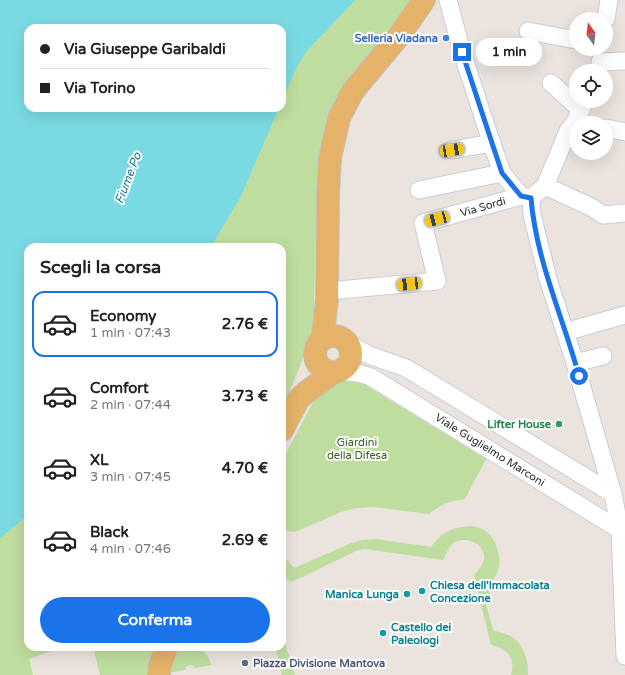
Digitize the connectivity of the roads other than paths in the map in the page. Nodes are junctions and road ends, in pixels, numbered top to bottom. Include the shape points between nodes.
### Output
1 (424, 0) edge
2 (438, 0) edge
3 (448, 0) edge
4 (609, 0) edge
5 (607, 12) edge
6 (528, 31) dead end
7 (399, 36) junction
8 (569, 39) edge
9 (599, 61) edge
10 (625, 61) edge
11 (552, 83) dead end
12 (581, 114) edge
13 (613, 129) edge
14 (625, 132) edge
15 (492, 143) junction
16 (452, 150) dead end
17 (502, 173) junction
18 (545, 186) junction
19 (419, 190) dead end
20 (526, 197) junction
21 (625, 213) edge
22 (327, 296) junction
23 (625, 315) edge
24 (566, 332) junction
25 (346, 341) junction
26 (603, 356) dead end
27 (334, 363) junction
28 (575, 363) junction
29 (286, 422) edge
30 (613, 494) junction
31 (622, 530) edge
32 (165, 651) edge
33 (625, 656) edge
34 (159, 675) edge

1 - 7 main road
2 - 7 main road
3 - 15 street
4 - 5 street
6 - 8 street
7 - 22 main road via 353,91 339,118 330,158
9 - 10 street
11 - 12 street
12 - 18 street via 568,131
13 - 14 street
15 - 16 street
15 - 17 street
17 - 19 street
17 - 20 street
18 - 20 street
18 - 21 street via 603,215
20 - 22 street, Via Sordi via 424,223 437,281
20 - 24 street via 548,279
22 - 25 main road
22 - 27 main road
23 - 24 street
24 - 28 street
25 - 27 main road via 351,354 348,364
25 - 27 main road via 333,336
25 - 30 street via 369,355 406,368
26 - 28 street
27 - 29 main road via 298,400
27 - 31 street, Viale Guglielmo Marconi via 371,377
28 - 30 street
30 - 31 street
31 - 33 street
32 - 34 main road

